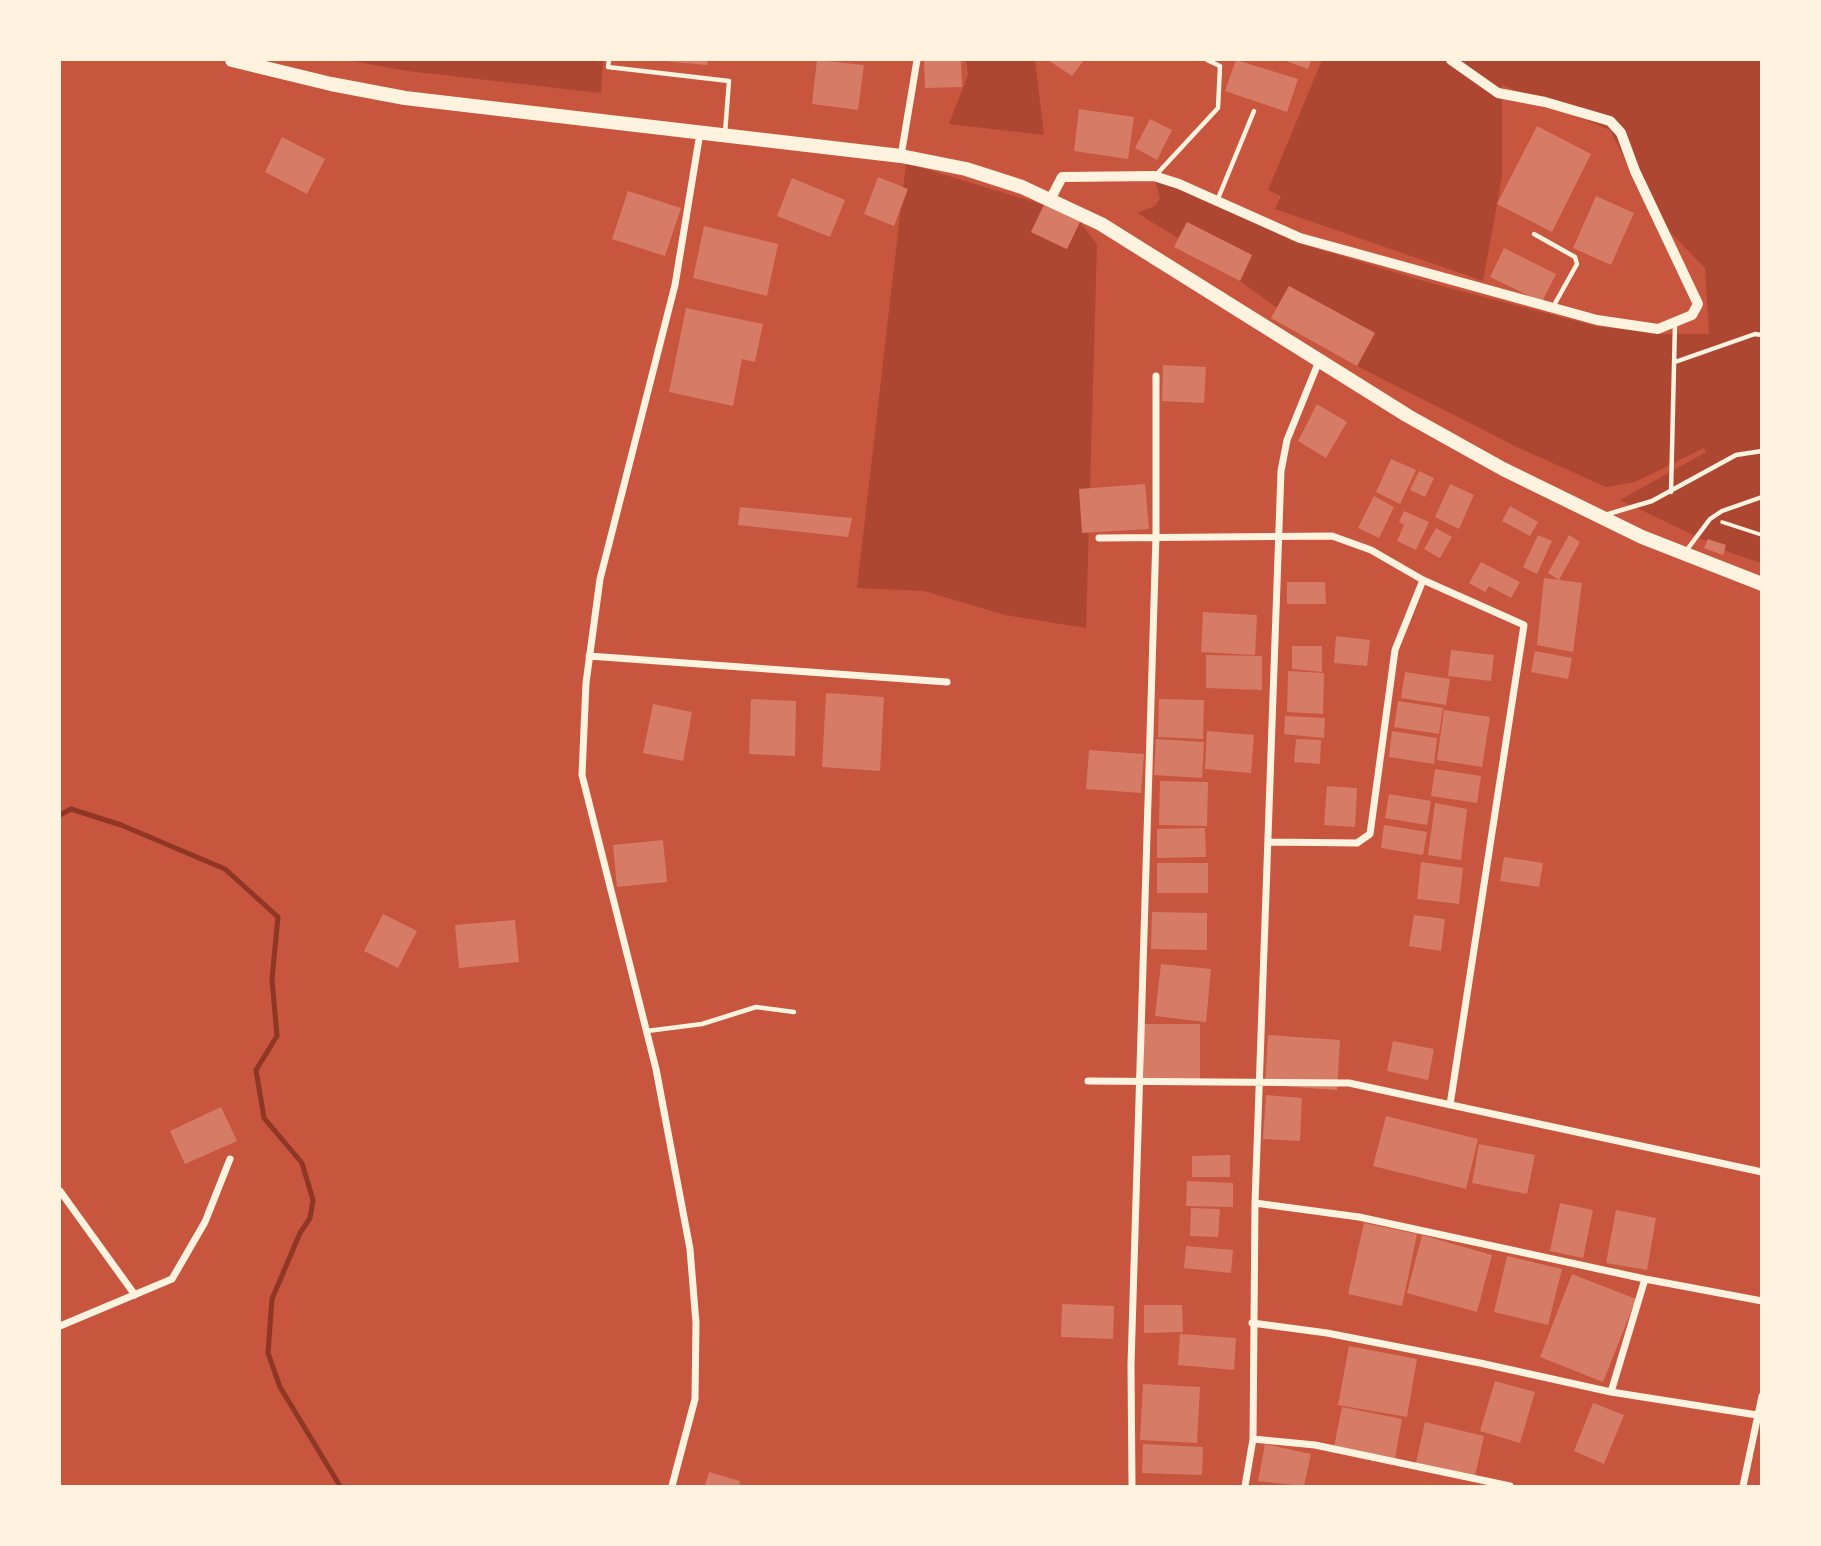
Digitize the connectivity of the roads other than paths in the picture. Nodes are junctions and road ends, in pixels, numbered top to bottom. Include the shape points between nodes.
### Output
1 (232, 60) edge
2 (609, 60) edge
3 (917, 60) edge
4 (1207, 60) edge
5 (1451, 60) edge
6 (1254, 111) dead end
7 (700, 132) junction
8 (725, 135) junction
9 (901, 156) junction
10 (1154, 176) junction
11 (1051, 198) junction
12 (1217, 201) junction
13 (1534, 234) dead end
14 (1552, 308) junction
15 (1675, 323) junction
16 (1762, 335) edge
17 (1319, 362) junction
18 (1675, 362) junction
19 (1156, 376) dead end
20 (1762, 451) edge
21 (1671, 492) junction
22 (1762, 497) edge
23 (1599, 517) junction
24 (1156, 536) junction
25 (1281, 537) junction
26 (1099, 538) dead end
27 (1684, 555) junction
28 (1423, 580) junction
29 (1762, 584) edge
30 (589, 656) junction
31 (947, 682) dead end
32 (1269, 842) junction
33 (794, 1012) dead end
34 (646, 1031) junction
35 (1088, 1081) dead end
36 (1141, 1082) junction
37 (1260, 1082) junction
38 (1450, 1105) junction
39 (230, 1158) dead end
40 (1762, 1172) edge
41 (60, 1191) edge
42 (1255, 1203) junction
43 (1645, 1279) junction
44 (135, 1295) junction
45 (1762, 1301) edge
46 (1252, 1323) junction
47 (60, 1326) edge
48 (1611, 1392) junction
49 (1762, 1396) edge
50 (1757, 1415) junction
51 (1253, 1439) junction
52 (672, 1486) edge
53 (1132, 1486) edge
54 (1245, 1486) edge
55 (1510, 1486) edge
56 (1743, 1486) edge

1 - 7 main road via 405,98
2 - 8 lane via 608,67 729,81
3 - 9 street
4 - 10 lane via 1220,66 1218,108
5 - 15 street via 1499,93 1610,121 1621,133 1698,304 1692,315
6 - 12 lane
7 - 8 main road
7 - 30 street via 676,285 600,579
8 - 9 main road
9 - 11 main road via 966,169
10 - 11 street via 1062,177
10 - 12 street
11 - 17 main road via 1101,224
12 - 14 street via 1300,238
13 - 14 lane via 1575,257 1577,264
14 - 15 street via 1658,329
15 - 18 lane
16 - 18 lane
17 - 23 main road via 1503,470
17 - 25 street via 1287,440 1281,471
18 - 21 lane
19 - 24 street
20 - 21 lane via 1736,455
21 - 23 lane
22 - 27 lane via 1722,510 1698,531
23 - 27 main road
24 - 25 street
24 - 26 street
24 - 36 street
25 - 28 street via 1332,536 1354,542
25 - 32 street
27 - 29 main road
28 - 32 street via 1395,650 1370,834 1357,843
28 - 38 street via 1524,625
30 - 31 street
30 - 34 street via 582,775
32 - 37 street
33 - 34 lane via 755,1007 702,1024
34 - 52 street via 690,1249 696,1323 695,1399
35 - 36 street
36 - 37 street
36 - 53 street via 1131,1365
37 - 38 street via 1349,1083
37 - 42 street
38 - 40 street
39 - 44 street via 205,1222 172,1279
41 - 44 street
42 - 43 street via 1359,1217
42 - 46 street
43 - 45 street
43 - 48 street
44 - 47 street
46 - 48 street via 1326,1333
46 - 51 street
48 - 50 street
49 - 50 street
50 - 56 street
51 - 54 street
51 - 55 street via 1315,1445

